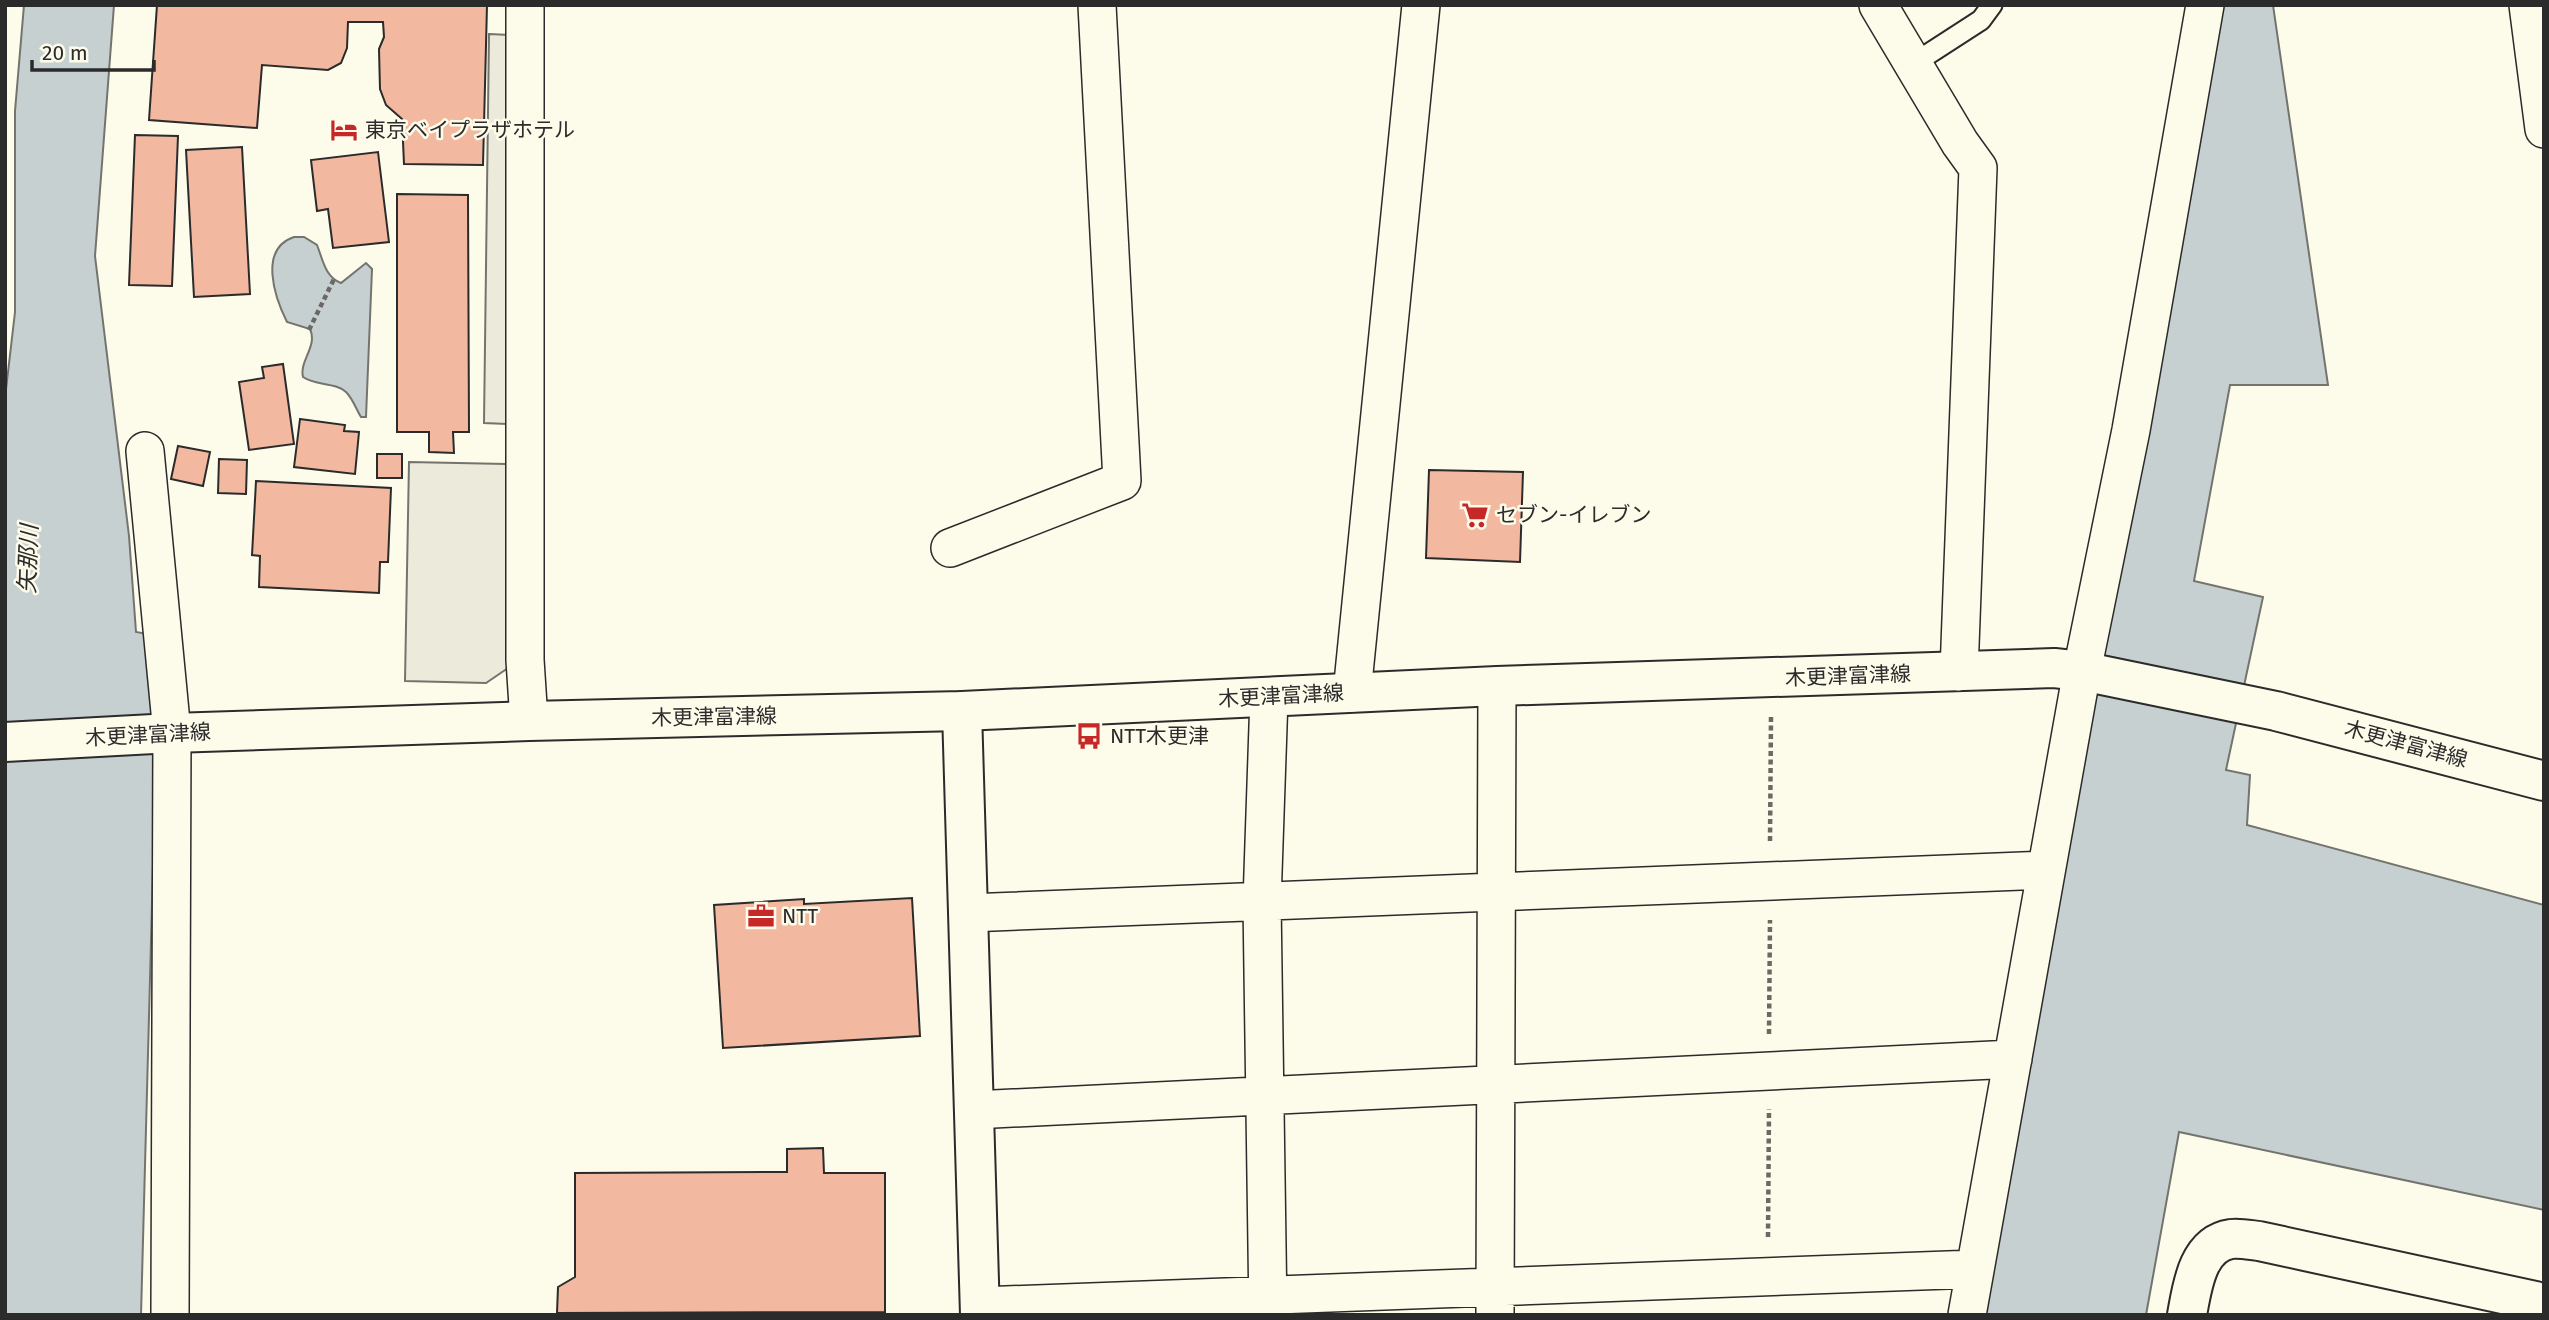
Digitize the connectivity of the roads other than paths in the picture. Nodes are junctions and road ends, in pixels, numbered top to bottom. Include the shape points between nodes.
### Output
1 (525, 5) edge
2 (1097, 5) edge
3 (1421, 5) edge
4 (1878, 5) edge
5 (1992, 5) edge
6 (2205, 5) edge
7 (2528, 5) edge
8 (1913, 64) junction
9 (2544, 129) edge
10 (145, 451) dead end
11 (950, 548) dead end
12 (2082, 671) junction
13 (1959, 672) junction
14 (1497, 686) junction
15 (1352, 693) junction
16 (1269, 697) junction
17 (962, 711) junction
18 (529, 721) junction
19 (172, 733) junction
20 (5, 742) edge
21 (2544, 781) edge
22 (2046, 870) junction
23 (1496, 892) junction
24 (1262, 902) junction
25 (968, 913) junction
26 (2013, 1059) junction
27 (1495, 1084) junction
28 (1263, 1096) junction
29 (974, 1110) junction
30 (1975, 1269) junction
31 (1495, 1301) edge
32 (2544, 1303) edge
33 (1268, 1305) edge
34 (981, 1310) edge
35 (170, 1315) edge
36 (1967, 1315) edge
37 (2187, 1315) edge

1 - 18 street via 525,660
2 - 11 street via 1122,481
3 - 15 street
4 - 8 street
5 - 8 lane via 1981,20
6 - 12 street via 2131,430
7 - 9 street
8 - 13 street via 1979,168
10 - 19 street
12 - 13 main road, 木更津富津線
12 - 21 main road, 木更津富津線 via 2276,711
12 - 22 street
13 - 14 main road, 木更津富津線
14 - 15 main road, 木更津富津線
14 - 23 street
15 - 16 main road, 木更津富津線
16 - 17 main road, 木更津富津線
16 - 24 street
17 - 18 main road, 木更津富津線
17 - 25 main road
18 - 19 main road, 木更津富津線
19 - 20 main road, 木更津富津線
19 - 35 street
22 - 23 street
22 - 26 street
23 - 24 street
23 - 27 street
24 - 25 street
24 - 28 street
25 - 29 main road
26 - 27 street
26 - 30 street
27 - 28 street
27 - 31 street
28 - 29 street
28 - 33 street
29 - 34 main road
30 - 31 street via 1767,1276
30 - 36 street
31 - 33 street
32 - 37 main road via 2259,1241 2229,1239 2208,1251 2194,1276
33 - 34 street

